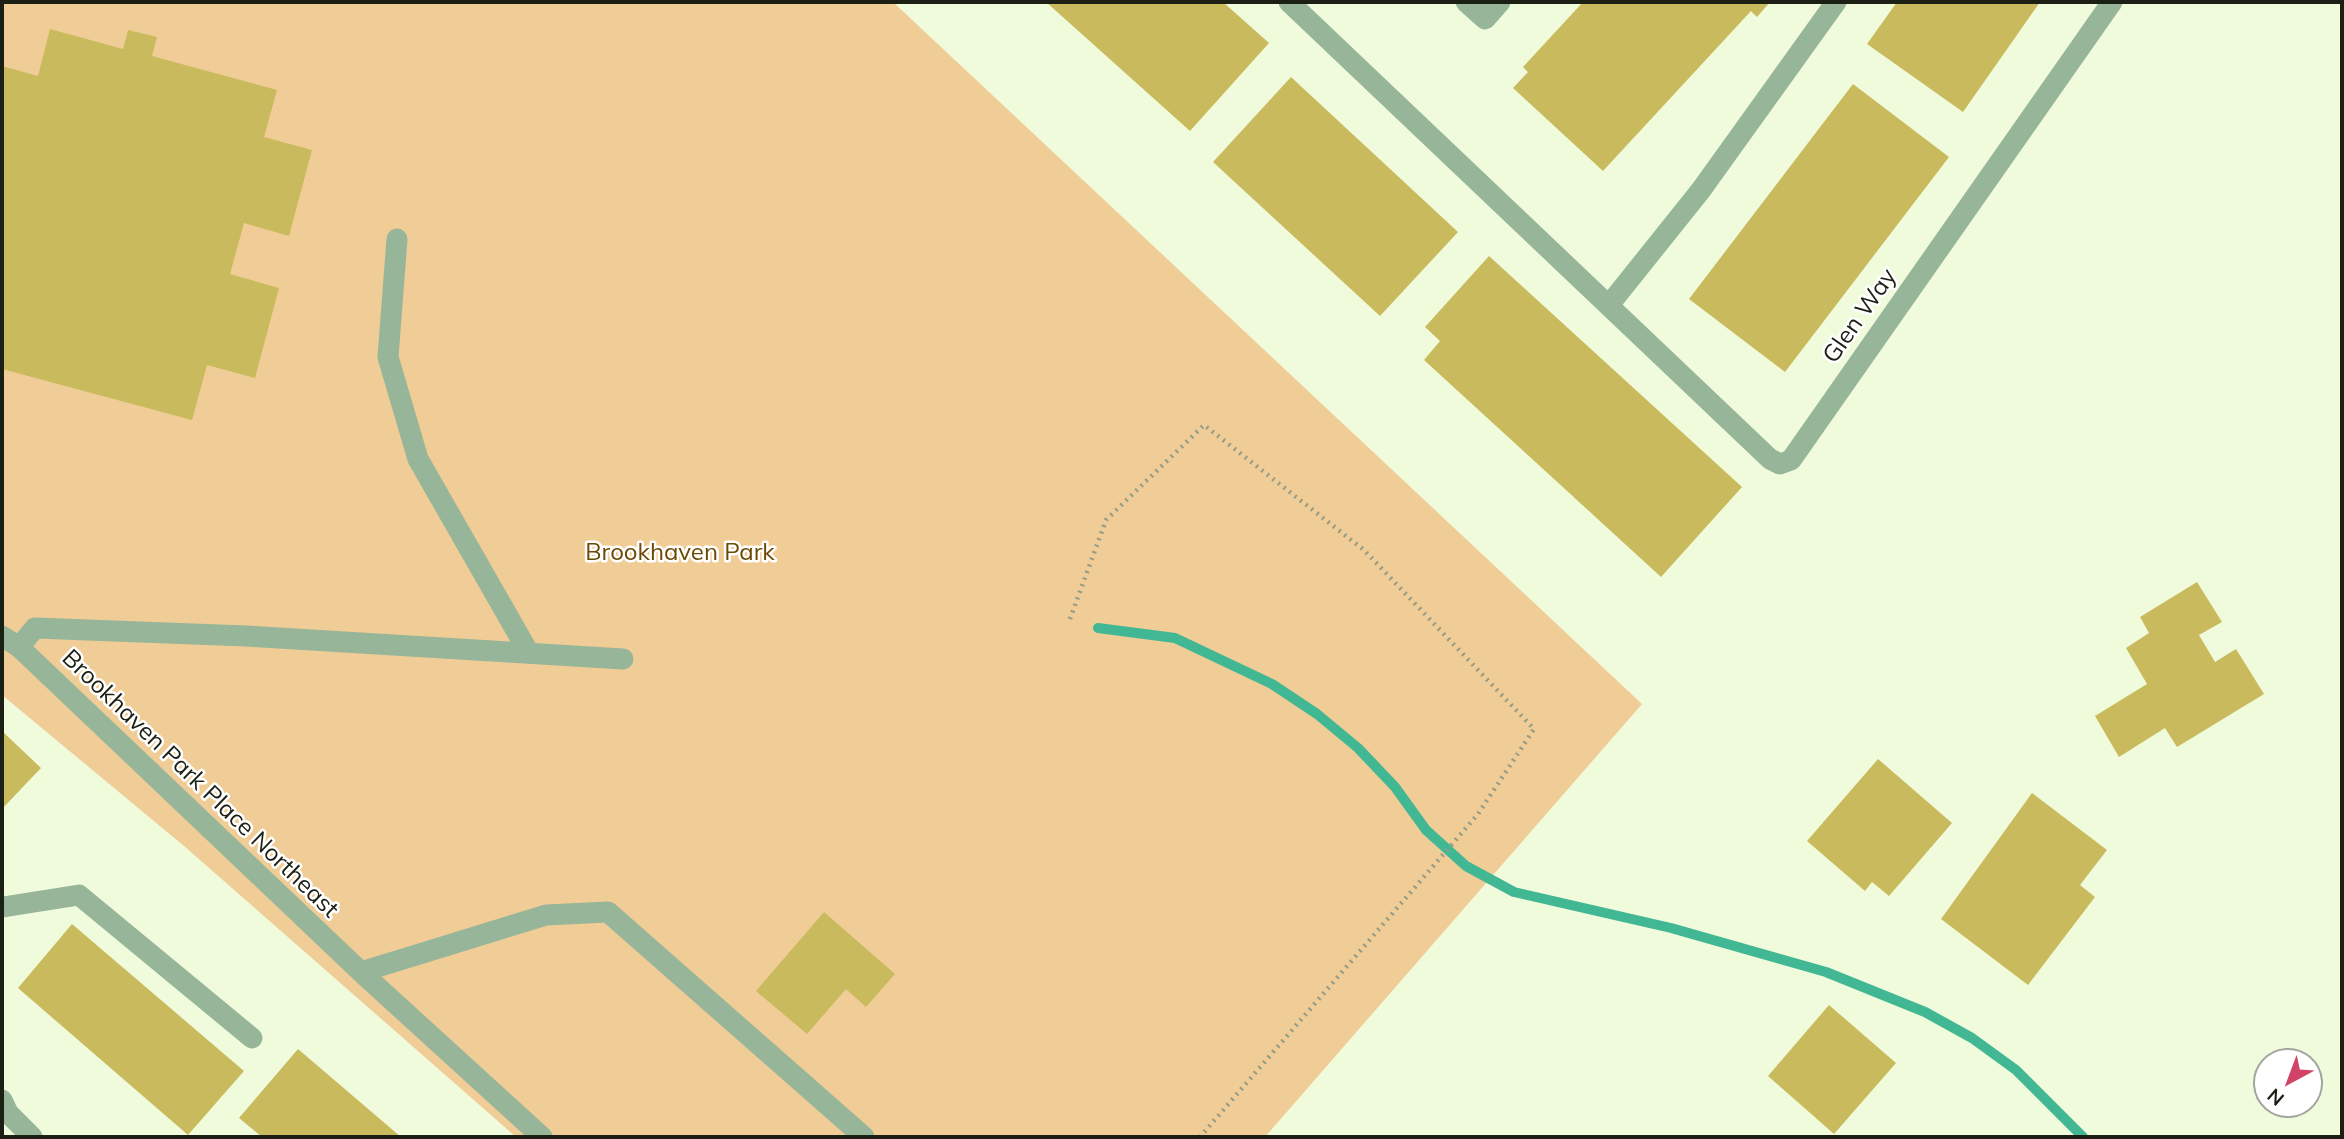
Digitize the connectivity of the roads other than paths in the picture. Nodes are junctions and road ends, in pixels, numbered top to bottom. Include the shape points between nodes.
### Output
1 (1289, 2) edge
2 (1466, 2) edge
3 (1500, 2) edge
4 (1836, 2) edge
5 (2112, 2) edge
6 (397, 239) dead end
7 (1609, 305) junction
8 (10, 642) edge
9 (529, 653) junction
10 (622, 659) dead end
11 (2, 907) edge
12 (361, 972) junction
13 (252, 1038) dead end
14 (2, 1100) edge
15 (32, 1137) edge
16 (542, 1137) edge
17 (863, 1137) edge

1 - 7 street, Glen Way
2 - 3 street via 1485,19
4 - 7 street via 1701,190
5 - 7 street, Glen Way via 1791,460 1780,464 1770,459
6 - 9 street via 388,357 418,458
8 - 9 street via 35,628
8 - 12 street, Brookhaven Park Place Northeast
9 - 10 street
11 - 13 street via 79,895
12 - 16 street, Brookhaven Park Place Northeast
12 - 17 street via 546,915 608,912
14 - 15 street via 8,1114

